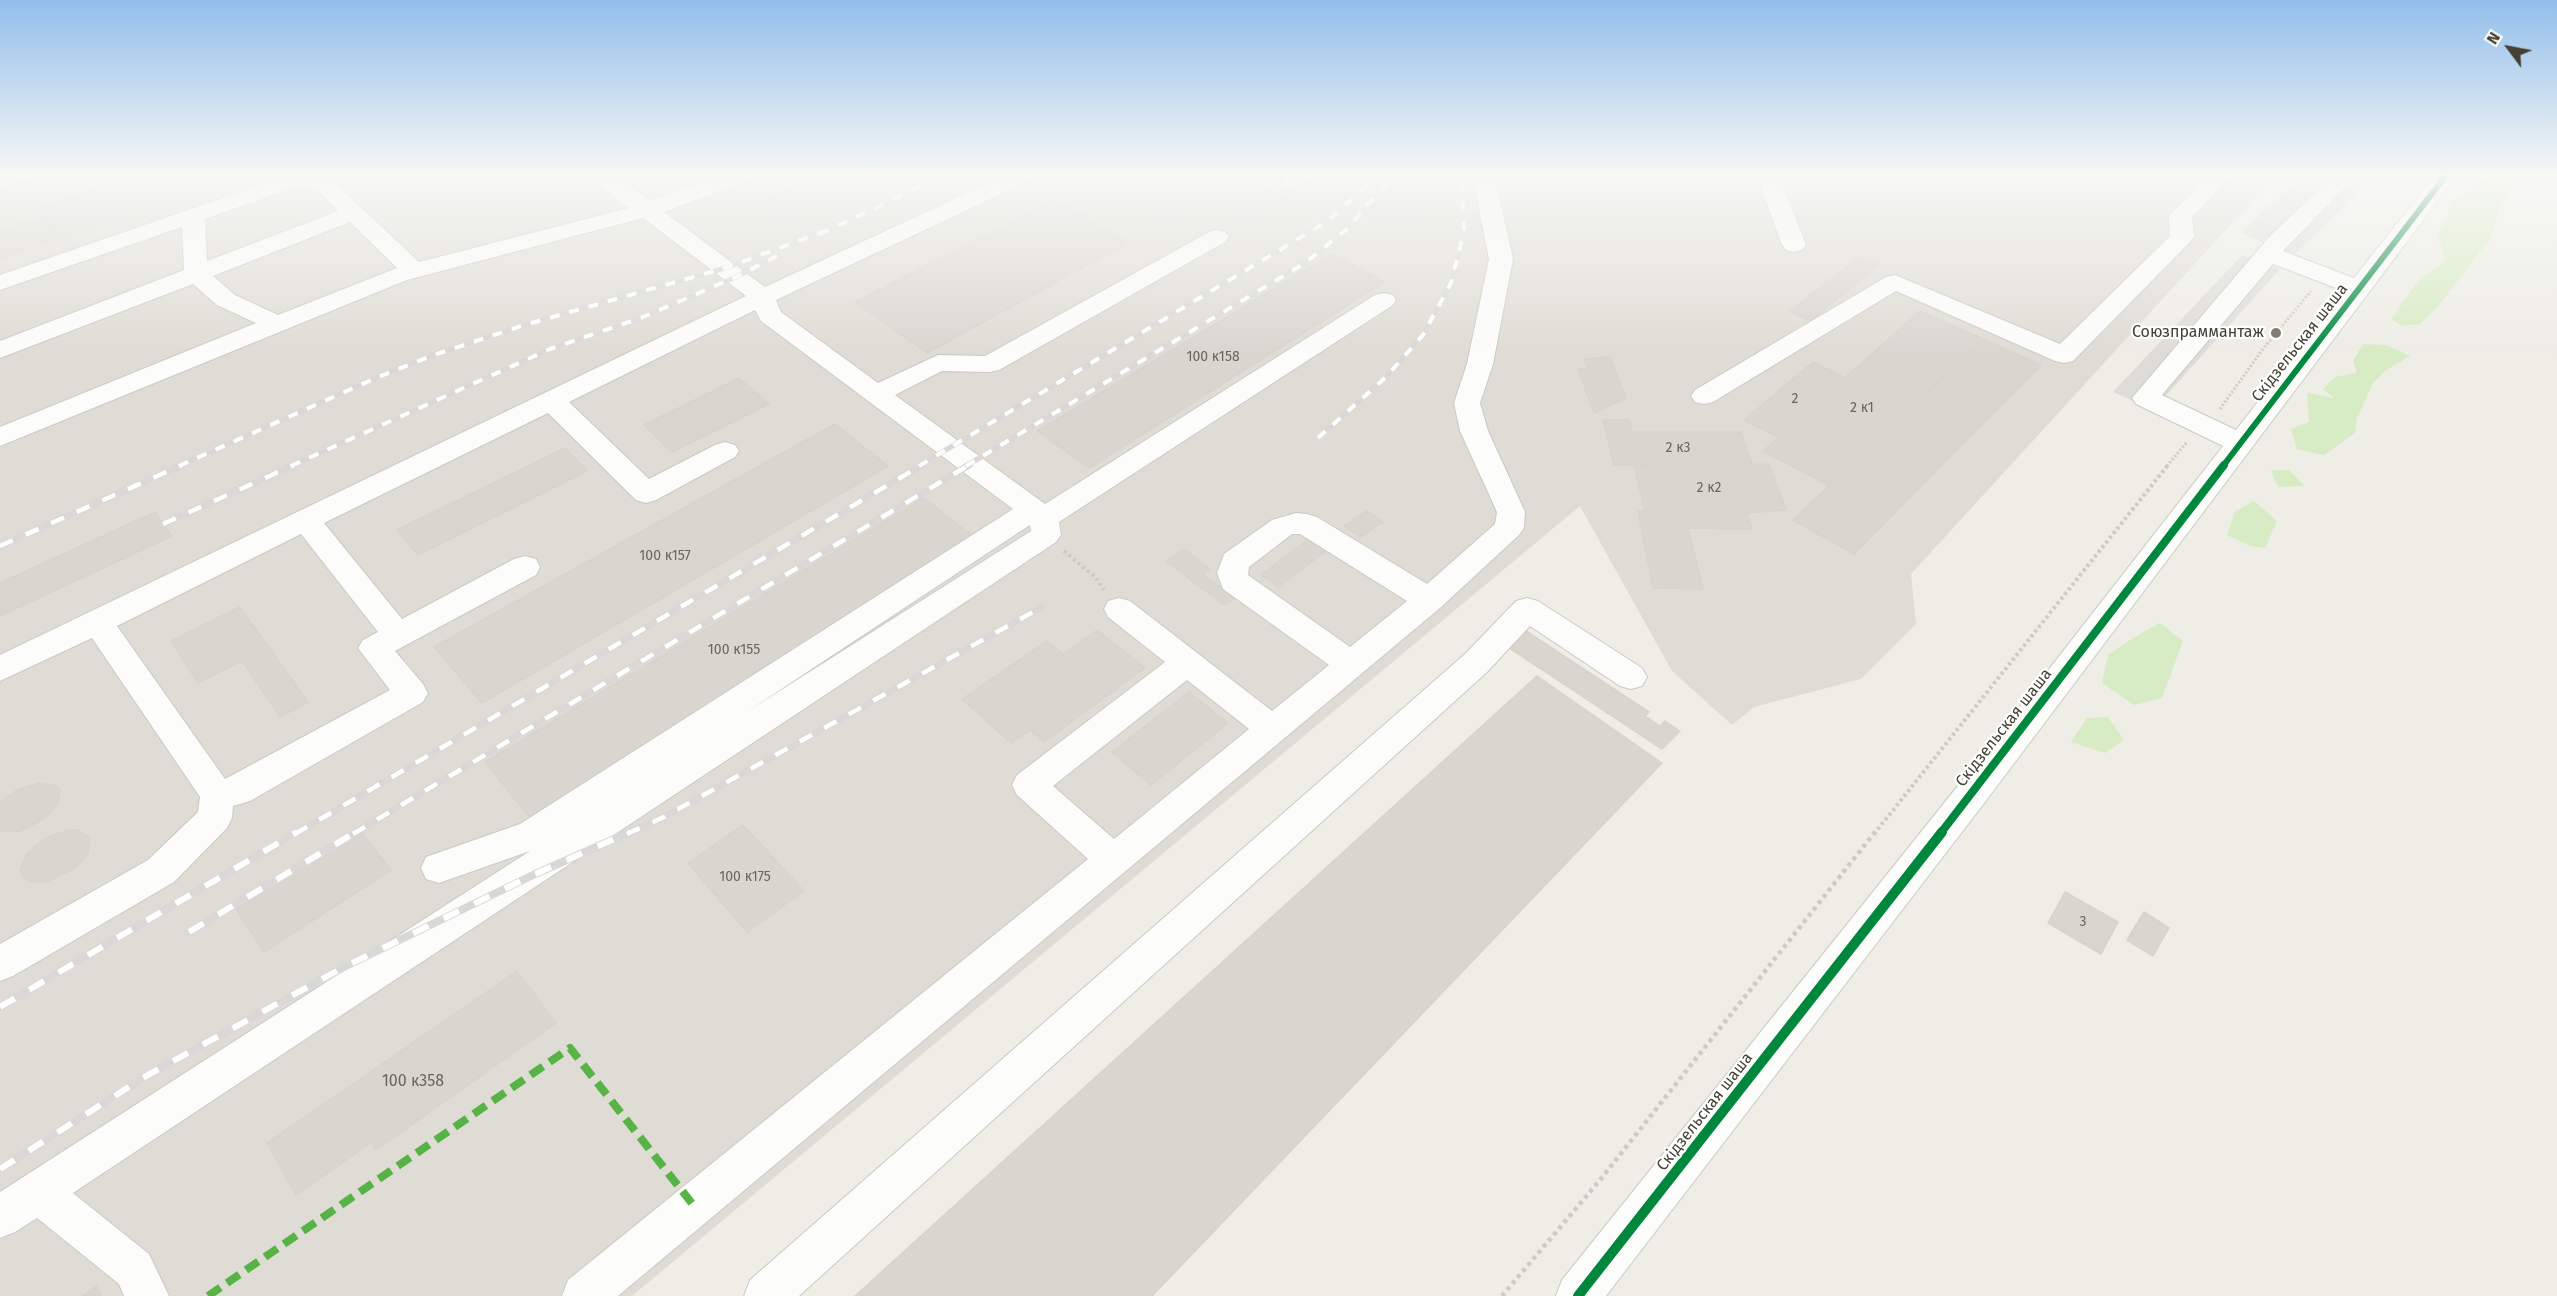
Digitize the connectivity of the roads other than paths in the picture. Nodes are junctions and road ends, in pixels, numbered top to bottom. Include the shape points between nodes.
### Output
1 (140, 234) edge
2 (194, 234) edge
3 (298, 234) edge
4 (376, 234) edge
5 (553, 234) edge
6 (680, 234) edge
7 (896, 234) edge
8 (1496, 234) edge
9 (1790, 234) edge
10 (2182, 234) edge
11 (2285, 234) edge
12 (2400, 234) edge
13 (1217, 237) dead end
14 (1794, 245) dead end
15 (2269, 254) junction
16 (414, 271) junction
17 (196, 274) junction
18 (0, 283) edge
19 (2359, 288) junction
20 (763, 297) junction
21 (1384, 300) dead end
22 (278, 324) junction
23 (0, 350) edge
24 (876, 394) junction
25 (1704, 396) dead end
26 (551, 400) junction
27 (0, 437) edge
28 (2240, 443) junction
29 (725, 451) dead end
30 (306, 520) junction
31 (1041, 521) junction
32 (525, 567) dead end
33 (1429, 600) junction
34 (1119, 609) road end
35 (97, 621) junction
36 (398, 635) junction
37 (1187, 663) junction
38 (1351, 664) junction
39 (0, 669) edge
40 (1632, 677) dead end
41 (1272, 729) junction
42 (217, 795) junction
43 (1113, 860) junction
44 (439, 868) dead end
45 (0, 964) edge
46 (38, 1192) junction
47 (0, 1217) edge
48 (147, 1296) edge
49 (584, 1296) edge
50 (766, 1296) edge
51 (1578, 1296) edge

1 - 18 street
2 - 17 street
3 - 17 street
4 - 16 street
5 - 16 street
6 - 20 street
7 - 20 street
8 - 33 street via 1501,260 1480,364 1467,403 1474,431 1511,512 1509,528
9 - 14 street
10 - 25 street via 2064,354 1895,282
11 - 15 street
12 - 19 street, Скідзельская шаша
13 - 24 street via 990,364 938,363
15 - 19 street
15 - 28 street via 2145,398
16 - 22 street
17 - 22 street via 226,300
17 - 23 street
19 - 28 street, Скідзельская шаша
20 - 24 street via 770,316
20 - 26 street
21 - 31 street
22 - 27 street
24 - 31 street
26 - 29 street via 646,493
26 - 30 street
28 - 51 street, Скідзельская шаша via 1973,792
30 - 35 street
30 - 36 street
31 - 44 street via 532,835
31 - 46 street via 478,903
32 - 36 street
33 - 38 street
33 - 38 street via 1307,524 1282,527 1235,562 1234,581
34 - 37 street
35 - 39 street
35 - 42 street
36 - 42 street via 375,648 412,693 238,791
37 - 41 street
37 - 43 street via 1029,785
38 - 41 street
40 - 50 street via 1527,609 1476,663
41 - 43 street
42 - 45 street via 215,818 161,871
43 - 49 street
46 - 47 street
46 - 48 street via 134,1269

